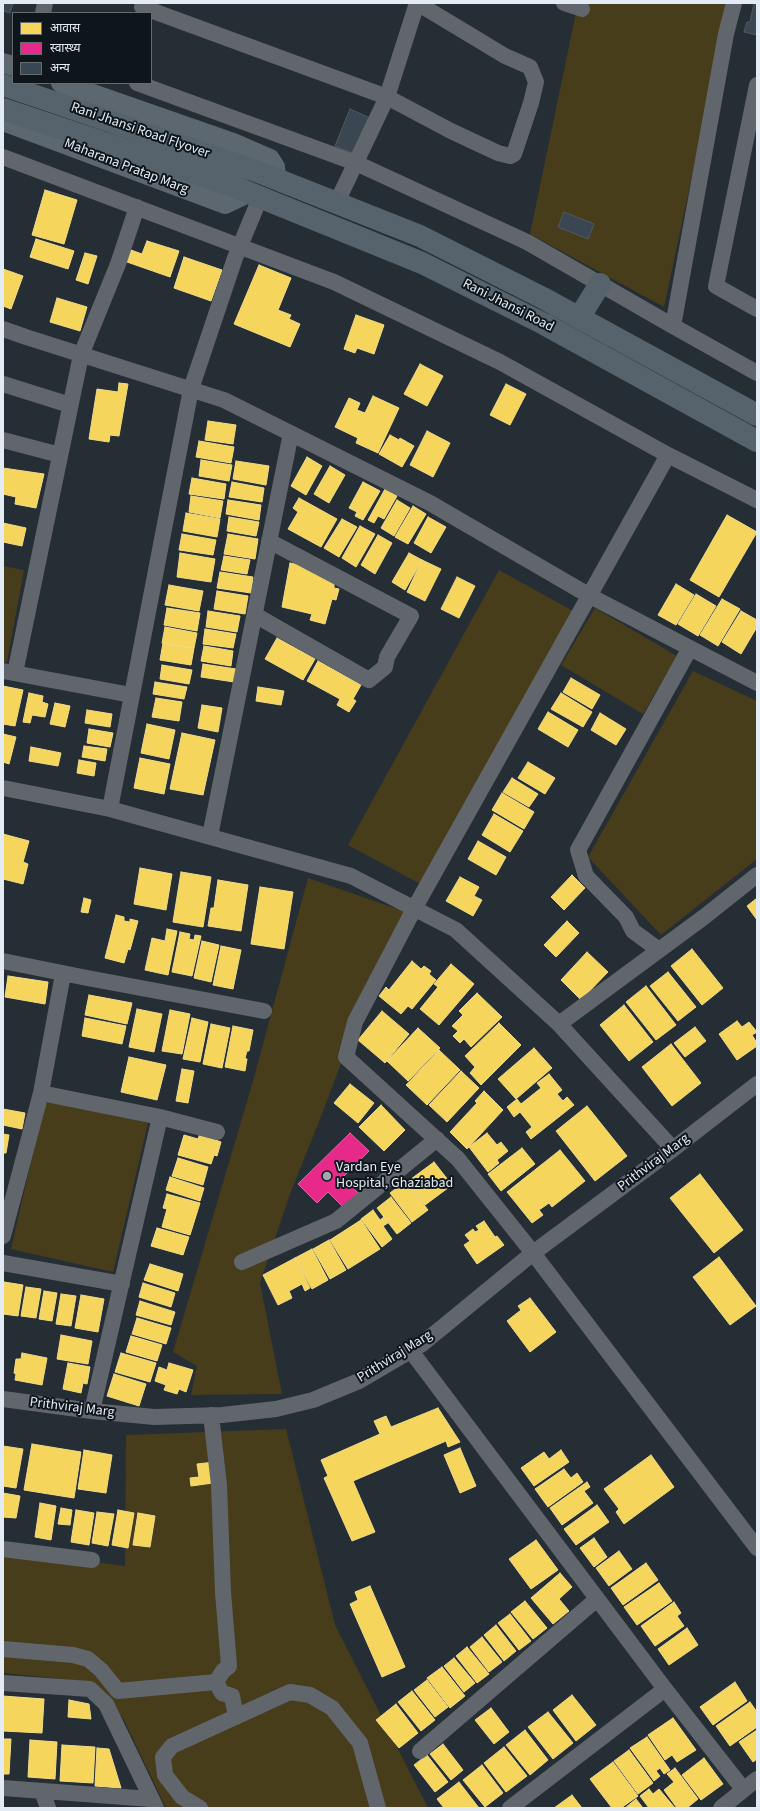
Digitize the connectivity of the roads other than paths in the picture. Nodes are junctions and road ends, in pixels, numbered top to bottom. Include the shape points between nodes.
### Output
1 (417, 3) edge
2 (564, 3) edge
3 (734, 3) edge
4 (142, 7) dead end
5 (582, 10) dead end
6 (64, 84) edge
7 (140, 84) edge
8 (3, 85) edge
9 (757, 86) edge
10 (387, 97) junction
11 (755, 104) edge
12 (3, 109) edge
13 (3, 121) edge
14 (3, 157) edge
15 (356, 163) junction
16 (276, 178) junction
17 (254, 195) junction
18 (337, 202) junction
19 (138, 207) junction
20 (239, 247) junction
21 (600, 284) junction
22 (757, 309) edge
23 (579, 318) junction
24 (672, 326) junction
25 (3, 328) edge
26 (81, 355) junction
27 (666, 365) junction
28 (757, 373) edge
29 (3, 384) edge
30 (654, 384) junction
31 (708, 388) junction
32 (191, 389) junction
33 (70, 405) junction
34 (697, 409) junction
35 (757, 415) edge
36 (291, 433) junction
37 (3, 440) edge
38 (757, 441) edge
39 (60, 455) junction
40 (668, 455) junction
41 (757, 500) edge
42 (270, 541) junction
43 (590, 596) junction
44 (255, 615) junction
45 (690, 648) junction
46 (9, 672) edge
47 (757, 683) edge
48 (130, 695) junction
49 (3, 788) edge
50 (110, 809) junction
51 (210, 836) junction
52 (757, 875) edge
53 (414, 910) junction
54 (659, 950) junction
55 (3, 961) edge
56 (63, 974) junction
57 (264, 1011) dead end
58 (559, 1024) junction
59 (757, 1084) edge
60 (41, 1093) junction
61 (160, 1117) junction
62 (216, 1132) dead end
63 (436, 1139) junction
64 (673, 1149) junction
65 (3, 1236) edge
66 (533, 1253) junction
67 (242, 1262) dead end
68 (3, 1263) edge
69 (122, 1284) junction
70 (411, 1351) junction
71 (3, 1399) edge
72 (92, 1411) junction
73 (211, 1415) junction
74 (757, 1548) edge
75 (3, 1549) edge
76 (92, 1560) dead end
77 (597, 1599) junction
78 (3, 1649) edge
79 (216, 1682) junction
80 (3, 1683) edge
81 (665, 1689) junction
82 (236, 1717) junction
83 (420, 1751) dead end
84 (757, 1779) edge
85 (3, 1788) edge
86 (743, 1790) junction
87 (42, 1791) junction
88 (154, 1803) edge
89 (48, 1808) edge
90 (200, 1808) edge
91 (378, 1808) edge
92 (510, 1808) edge
93 (721, 1808) edge

1 - 10 street
1 - 10 street via 505,56 530,67 536,82 514,154 510,156 498,153
2 - 5 street
3 - 24 street via 726,34
4 - 10 street
6 - 16 main road via 233,143 270,159 275,167
7 - 15 street
8 - 16 highway, Rani Jhansi Road Flyover
9 - 11 street
10 - 15 street
11 - 22 street via 716,286
12 - 17 highway, Rani Jhansi Road Flyover
13 - 17 main road, Maharana Pratap Marg via 225,204
14 - 19 street
15 - 18 street
15 - 21 street via 527,242
16 - 18 highway, Rani Jhansi Road
17 - 20 street
17 - 30 highway, Rani Jhansi Road via 422,263 544,324
18 - 23 highway, Rani Jhansi Road via 420,236
19 - 20 street
19 - 26 street
20 - 32 street
20 - 40 street via 342,285 500,362
21 - 23 highway
21 - 24 street
23 - 27 highway, Rani Jhansi Road
24 - 28 street
25 - 26 street
26 - 32 street
26 - 33 street
27 - 30 highway
27 - 31 highway, Rani Jhansi Road
29 - 33 street
30 - 34 highway, Rani Jhansi Road
31 - 34 highway
31 - 35 highway, Rani Jhansi Road
32 - 36 street via 224,400
32 - 48 street
33 - 39 street
34 - 38 highway, Rani Jhansi Road
36 - 42 street
36 - 43 street via 430,503
37 - 39 street
39 - 46 street
40 - 41 street
40 - 43 street
42 - 44 street
42 - 44 street via 411,616 387,658 385,667 369,680
43 - 45 street
43 - 53 street
44 - 51 street
45 - 47 street
45 - 54 street via 578,850 586,876 626,918 633,931
46 - 48 street
48 - 50 street
49 - 50 street
50 - 51 street
51 - 53 street via 351,876
52 - 54 street
53 - 58 street via 456,930
53 - 63 street via 354,1022 346,1057
54 - 58 street
55 - 56 street
56 - 57 street
56 - 60 street
58 - 64 street
59 - 64 street, Prithviraj Marg
60 - 61 street
60 - 65 street
61 - 62 street
61 - 69 street
63 - 66 street via 458,1159
63 - 67 street via 336,1221
64 - 66 street, Prithviraj Marg
66 - 70 street, Prithviraj Marg
66 - 74 street
68 - 69 street
69 - 72 street
70 - 73 street, Prithviraj Marg via 359,1381 313,1400 276,1409
70 - 77 street
71 - 72 street, Prithviraj Marg
72 - 73 street, Prithviraj Marg via 154,1417
73 - 79 street via 219,1485 229,1666 222,1671
75 - 76 street
77 - 81 street
77 - 83 street
78 - 79 street via 73,1655 88,1659 118,1691
79 - 82 street via 222,1693 232,1696
80 - 88 street via 90,1689 106,1704
81 - 86 street
81 - 92 street
82 - 90 street via 172,1746 163,1757 165,1775 182,1797
82 - 91 street via 290,1692 310,1695 332,1708 360,1743
84 - 86 street
85 - 87 street
86 - 93 street
87 - 88 street
87 - 89 street

